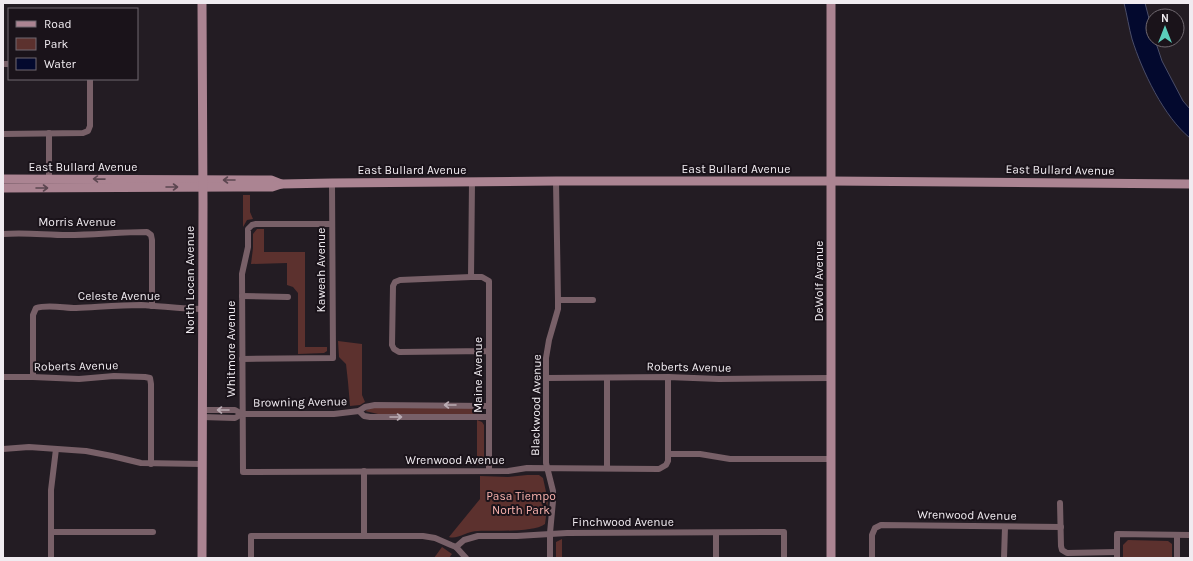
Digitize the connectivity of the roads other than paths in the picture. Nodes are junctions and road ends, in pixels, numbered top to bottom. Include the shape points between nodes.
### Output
1 (202, 3) edge
2 (831, 3) edge
3 (90, 80) edge
4 (3, 134) edge
5 (49, 134) junction
6 (49, 178) junction
7 (3, 179) edge
8 (831, 181) junction
9 (472, 182) junction
10 (556, 182) junction
11 (202, 183) junction
12 (332, 183) junction
13 (1190, 184) edge
14 (3, 188) edge
15 (332, 224) junction
16 (3, 234) edge
17 (471, 277) junction
18 (242, 296) junction
19 (288, 297) dead end
20 (558, 300) junction
21 (593, 300) dead end
22 (152, 306) junction
23 (202, 308) junction
24 (489, 351) junction
25 (242, 359) junction
26 (3, 377) edge
27 (33, 377) junction
28 (668, 377) junction
29 (546, 378) junction
30 (607, 378) junction
31 (831, 378) junction
32 (489, 406) junction
33 (359, 411) junction
34 (202, 414) junction
35 (242, 414) junction
36 (489, 417) junction
37 (3, 448) edge
38 (56, 449) junction
39 (668, 454) junction
40 (831, 458) junction
41 (151, 464) junction
42 (202, 464) junction
43 (547, 468) junction
44 (607, 468) junction
45 (364, 471) junction
46 (489, 471) junction
47 (243, 472) joint
48 (1060, 503) dead end
49 (1005, 527) junction
50 (1060, 527) junction
51 (51, 532) junction
52 (153, 532) dead end
53 (550, 533) junction
54 (716, 533) junction
55 (1177, 535) junction
56 (1190, 535) edge
57 (364, 536) junction
58 (456, 547) junction
59 (1117, 555) edge
60 (51, 558) edge
61 (202, 558) edge
62 (251, 558) edge
63 (466, 558) edge
64 (550, 558) edge
65 (716, 558) edge
66 (784, 558) edge
67 (830, 558) edge
68 (872, 558) edge
69 (1004, 558) edge
70 (1178, 558) edge

1 - 11 main road, North Locan Avenue
2 - 8 main road, DeWolf Avenue
3 - 5 street via 88,131
4 - 5 street
5 - 6 street
6 - 7 main road, East Bullard Avenue
11 -> 6 main road, East Bullard Avenue
8 - 10 main road, East Bullard Avenue
8 - 13 main road, East Bullard Avenue
8 - 31 main road, DeWolf Avenue
9 - 10 main road, East Bullard Avenue
9 - 12 main road, East Bullard Avenue
9 - 17 street
10 - 20 street, Blackwood Avenue
11 - 12 main road, East Bullard Avenue via 272,187 281,184
14 -> 11 main road, East Bullard Avenue
11 - 23 main road, North Locan Avenue
12 - 15 street, Kaweah Avenue
15 - 18 street, Whitmore Avenue via 250,226 242,274
15 - 25 street, Kaweah Avenue via 333,358
16 - 22 street, Morris Avenue via 147,232 152,240
17 - 24 street, Maine Avenue via 482,277 489,281
17 - 24 street via 395,282 392,345 399,352
18 - 19 street
18 - 25 street, Whitmore Avenue
20 - 21 street
20 - 29 street, Blackwood Avenue via 558,309 547,348
22 - 23 street, Celeste Avenue
22 - 27 street, Celeste Avenue via 36,308 33,315
23 - 34 main road, North Locan Avenue
24 - 32 street, Maine Avenue
25 - 35 street, Whitmore Avenue
26 - 27 street, Roberts Avenue
27 - 41 street, Roberts Avenue via 150,378
28 - 30 street, Roberts Avenue
28 - 31 street, Roberts Avenue
28 - 39 street
29 - 30 street, Roberts Avenue
29 - 43 street, Blackwood Avenue
30 - 44 street
31 - 40 main road, DeWolf Avenue
32 -> 33 street, Browning Avenue via 375,405
32 - 36 street, Maine Avenue
33 - 35 street, Browning Avenue via 334,414
33 -> 36 street, Browning Avenue via 370,417
34 - 35 street, Browning Avenue via 235,418
34 - 42 main road, North Locan Avenue
35 - 47 street, Whitmore Avenue
36 - 46 street, Maine Avenue
37 - 38 street
38 - 41 street via 86,451
38 - 51 street via 51,490
39 - 40 street via 700,454 730,459
39 - 44 street, Wrenwood Avenue via 668,462 659,469
40 - 67 main road, DeWolf Avenue
41 - 42 street
42 - 61 main road, North Locan Avenue
43 - 44 street, Wrenwood Avenue
43 - 46 street, Wrenwood Avenue
43 - 53 street, Blackwood Avenue via 554,501
45 - 46 street, Wrenwood Avenue
45 - 47 street, Wrenwood Avenue
45 - 57 street
48 - 50 street
49 - 50 street, Wrenwood Avenue
49 - 68 street, Wrenwood Avenue via 882,525 874,528
49 - 69 street
50 - 59 street via 1062,550 1067,553
51 - 52 street
51 - 60 street
53 - 54 street, Finchwood Avenue
53 - 58 street, Finchwood Avenue via 474,537 464,540
53 - 64 street, Blackwood Avenue
54 - 65 street
54 - 66 street, Finchwood Avenue via 784,532
55 - 56 street
55 - 59 street via 1117,534
55 - 70 street
57 - 58 street via 423,536
57 - 62 street via 251,536
58 - 63 street

